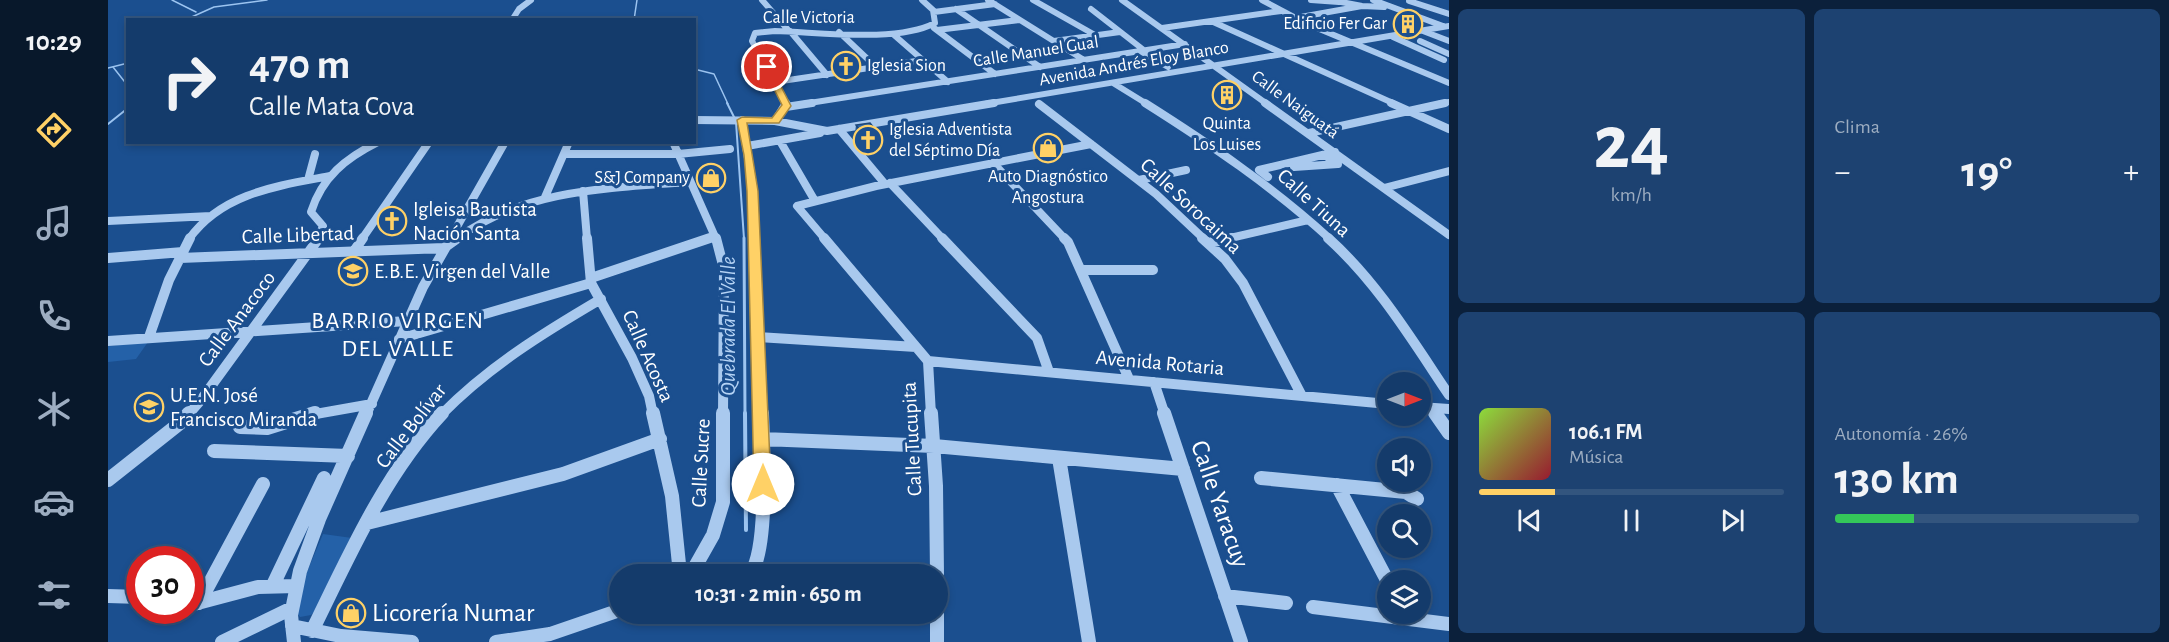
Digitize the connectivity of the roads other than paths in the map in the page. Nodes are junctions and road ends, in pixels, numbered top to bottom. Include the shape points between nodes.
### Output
1 (531, 0) edge
2 (762, 0) edge
3 (922, 0) edge
4 (988, 0) edge
5 (1033, 0) edge
6 (1122, 0) edge
7 (1262, 0) edge
8 (1311, 0) edge
9 (1331, 0) edge
10 (1373, 0) edge
11 (1413, 1) edge
12 (1342, 3) junction
13 (995, 4) junction
14 (1391, 5) junction
15 (1362, 6) junction
16 (956, 9) junction
17 (1091, 9) dead end
18 (1281, 11) junction
19 (934, 12) junction
20 (1447, 13) edge
21 (1421, 16) dead end
22 (513, 18) edge
23 (1294, 18) junction
24 (1019, 20) junction
25 (1211, 21) junction
26 (979, 25) junction
27 (934, 28) junction
28 (1162, 28) junction
29 (1448, 29) edge
30 (789, 31) junction
31 (1422, 31) junction
32 (839, 32) junction
33 (1120, 32) junction
34 (1403, 34) junction
35 (894, 35) junction
36 (1095, 35) junction
37 (1391, 36) junction
38 (1054, 41) junction
39 (1449, 41) edge
40 (1352, 43) junction
41 (1185, 44) junction
42 (1142, 51) junction
43 (1284, 54) junction
44 (1448, 55) edge
45 (923, 60) junction
46 (1084, 60) junction
47 (1214, 66) junction
48 (876, 67) junction
49 (1040, 67) junction
50 (1168, 67) dead end
51 (995, 74) junction
52 (827, 75) junction
53 (776, 82) junction
54 (948, 82) junction
55 (1113, 83) junction
56 (1449, 83) edge
57 (1035, 101) junction
58 (1449, 102) edge
59 (786, 106) junction
60 (1409, 111) junction
61 (696, 120) edge
62 (742, 120) junction
63 (775, 121) junction
64 (839, 129) junction
65 (1449, 129) edge
66 (823, 131) junction
67 (1309, 134) junction
68 (780, 141) junction
69 (374, 144) edge
70 (428, 144) edge
71 (504, 144) edge
72 (568, 144) edge
73 (674, 144) edge
74 (1091, 144) junction
75 (747, 146) junction
76 (730, 149) dead end
77 (1335, 152) junction
78 (315, 154) dead end
79 (564, 154) junction
80 (678, 154) junction
81 (1324, 154) junction
82 (993, 163) junction
83 (1267, 168) junction
84 (1186, 170) dead end
85 (1449, 171) edge
86 (330, 176) junction
87 (1270, 178) dead end
88 (308, 180) junction
89 (1139, 180) junction
90 (690, 182) junction
91 (887, 183) junction
92 (1384, 188) junction
93 (583, 191) junction
94 (544, 197) junction
95 (815, 201) junction
96 (211, 216) junction
97 (1308, 220) junction
98 (108, 221) edge
99 (1449, 235) edge
100 (715, 236) junction
101 (1209, 243) junction
102 (444, 248) junction
103 (354, 251) junction
104 (309, 253) junction
105 (182, 255) junction
106 (108, 258) edge
107 (1081, 270) junction
108 (1153, 270) dead end
109 (591, 280) junction
110 (601, 300) junction
111 (407, 321) junction
112 (254, 330) junction
113 (759, 336) junction
114 (149, 337) junction
115 (399, 339) junction
116 (108, 341) edge
117 (916, 347) junction
118 (928, 361) junction
119 (1049, 372) junction
120 (1129, 379) junction
121 (1154, 382) junction
122 (1449, 395) edge
123 (1302, 396) junction
124 (1377, 403) edge
125 (372, 404) junction
126 (1431, 408) edge
127 (1449, 410) edge
128 (1431, 413) edge
129 (240, 427) dead end
130 (1449, 433) edge
131 (660, 439) junction
132 (763, 439) junction
133 (934, 446) junction
134 (214, 451) dead end
135 (348, 456) junction
136 (1059, 458) junction
137 (1183, 469) junction
138 (324, 478) dead end
139 (1261, 478) dead end
140 (108, 480) edge
141 (262, 484) dead end
142 (1337, 485) junction
143 (1417, 499) dead end
144 (367, 523) junction
145 (679, 564) edge
146 (697, 564) edge
147 (755, 564) edge
148 (937, 564) edge
149 (1382, 570) edge
150 (273, 585) junction
151 (296, 586) junction
152 (204, 588) edge
153 (1225, 596) junction
154 (108, 597) edge
155 (126, 597) edge
156 (204, 602) edge
157 (1286, 603) dead end
158 (1313, 607) dead end
159 (292, 608) junction
160 (1377, 613) edge
161 (609, 614) edge
162 (1431, 621) edge
163 (937, 624) edge
164 (1449, 624) edge
165 (312, 631) junction
166 (293, 634) edge
167 (222, 642) edge
168 (412, 642) edge
169 (496, 642) edge
170 (937, 642) edge
171 (1089, 642) edge
172 (1241, 642) edge

1 - 22 street
2 - 30 street
3 - 19 street
4 - 13 street
5 - 36 street
6 - 28 street, Calle Naiguatá
7 - 18 street
8 - 12 street
9 - 12 street
10 - 14 street
11 - 14 street
11 - 20 street
12 - 15 street
13 - 16 street
13 - 24 street
14 - 15 street
14 - 29 street
15 - 23 street
16 - 19 street
16 - 26 street
17 - 33 street
18 - 23 street
18 - 25 street
19 - 27 street
20 - 21 street
23 - 40 street
24 - 26 street, Calle Victoria
24 - 38 street
25 - 28 street
25 - 43 street
26 - 27 street, Calle Victoria
26 - 49 street
27 - 35 street, Calle Victoria
27 - 51 street
28 - 41 street, Calle Naiguatá
29 - 31 street, Avenida Andrés Eloy Blanco
30 - 32 street, Calle Victoria
30 - 52 street
30 - 53 street, Calle Victoria via 762,31 752,36
31 - 34 street, Avenida Andrés Eloy Blanco
31 - 39 street
32 - 35 street, Calle Victoria
32 - 48 street
33 - 36 street
33 - 42 street
34 - 37 street, Avenida Andrés Eloy Blanco
34 - 44 street
35 - 45 street
36 - 38 street
37 - 40 street, Avenida Andrés Eloy Blanco
37 - 44 street
38 - 46 street
40 - 43 street, Avenida Andrés Eloy Blanco
40 - 56 street
41 - 42 street, Calle Manuel Gual
41 - 47 street, Calle Naiguatá
42 - 46 street, Calle Manuel Gual
42 - 50 street
43 - 47 street, Avenida Andrés Eloy Blanco
43 - 60 street
45 - 48 street
45 - 54 street
46 - 49 street, Calle Manuel Gual
47 - 55 street, Avenida Andrés Eloy Blanco
47 - 67 street, Calle Naiguatá
48 - 52 street
49 - 51 street, Calle Manuel Gual
51 - 54 street, Calle Manuel Gual
52 - 53 street
53 - 59 street, Calle Victoria
54 - 59 street, Calle Manuel Gual
55 - 57 street, Avenida Andrés Eloy Blanco
55 - 97 street, Calle Tiuna via 1246,168
57 - 64 street, Avenida Andrés Eloy Blanco
57 - 74 street, Calle Sorocaima
58 - 60 street
59 - 63 street
60 - 65 street
60 - 67 street
61 - 62 street
62 - 63 street
62 - 75 street
63 - 66 street
64 - 66 street, Avenida Andrés Eloy Blanco
64 - 91 street
66 - 68 street
67 - 77 street, Calle Naiguatá
68 - 75 street
68 - 95 street
69 - 86 street, Calle Anacoco via 349,158
70 - 103 street
71 - 102 street
72 - 79 street
73 - 80 street, Calle Sucre
74 - 82 street
74 - 89 street, Calle Sorocaima
75 - 113 street via 753,191
76 - 80 street
77 - 81 street
77 - 92 street, Calle Naiguatá
78 - 88 street
79 - 80 street
79 - 94 street
80 - 90 street, Calle Sucre
81 - 83 street
81 - 83 street via 1338,164
82 - 91 street
82 - 107 street via 1065,237
83 - 87 street via 1259,170
84 - 89 street
85 - 92 street
86 - 88 street
86 - 104 street, Calle Anacoco via 312,207 313,215 324,228
88 - 96 street via 249,195
89 - 101 street, Calle Sorocaima
90 - 93 street
90 - 100 street, Calle Sucre
91 - 95 street
91 - 119 street via 1037,338
92 - 99 street, Calle Naiguatá
93 - 94 street
93 - 109 street, Calle Acosta
94 - 102 street via 493,216
95 - 117 street, Calle Tucupita via 797,206
96 - 98 street
96 - 105 street via 194,232
97 - 101 street
97 - 122 street, Calle Tiuna via 1371,284
100 - 109 street
100 - 146 street, Calle Sucre via 724,269 723,502 713,535
101 - 123 street, Calle Sorocaima via 1238,275
102 - 103 street, Calle Libertad
102 - 111 street
103 - 104 street, Calle Libertad
104 - 105 street, Calle Libertad
104 - 112 street, Calle Anacoco
105 - 106 street, Calle Libertad
105 - 114 street
107 - 108 street
107 - 120 street
109 - 110 street, Calle Acosta
109 - 115 street
110 - 131 street, Calle Acosta via 643,382
110 - 144 street, Calle Bolívar via 514,351 464,390 419,442
111 - 112 street
111 - 115 street
112 - 114 street
112 - 140 street, Calle Anacoco via 192,411
113 - 117 street
113 - 132 street
114 - 116 street
115 - 125 street
117 - 118 street, Calle Tucupita
118 - 119 street, Avenida Rotaria
118 - 133 street, Calle Tucupita
119 - 120 street, Avenida Rotaria
120 - 121 street, Avenida Rotaria
121 - 123 street, Avenida Rotaria
121 - 137 street, Calle Yaracuy
123 - 124 street, Avenida Rotaria
125 - 129 street via 318,412 267,428
125 - 135 street
126 - 127 street
128 - 130 street
131 - 144 street via 563,474
131 - 145 street, Calle Acosta via 672,496
132 - 133 street
132 - 147 street via 761,540
133 - 136 street
133 - 148 street, Calle Tucupita
134 - 135 street
135 - 151 street via 308,546
136 - 137 street
136 - 171 street
137 - 153 street, Calle Yaracuy
138 - 150 street
139 - 142 street
141 - 152 street
142 - 143 street via 1406,492
142 - 149 street
144 - 165 street, Calle Bolívar
150 - 151 street
150 - 156 street
151 - 159 street
153 - 157 street
153 - 172 street, Calle Yaracuy
154 - 155 street
158 - 160 street
159 - 166 street
159 - 167 street
161 - 169 street via 550,634
162 - 164 street
163 - 170 street
165 - 166 street
165 - 168 street

